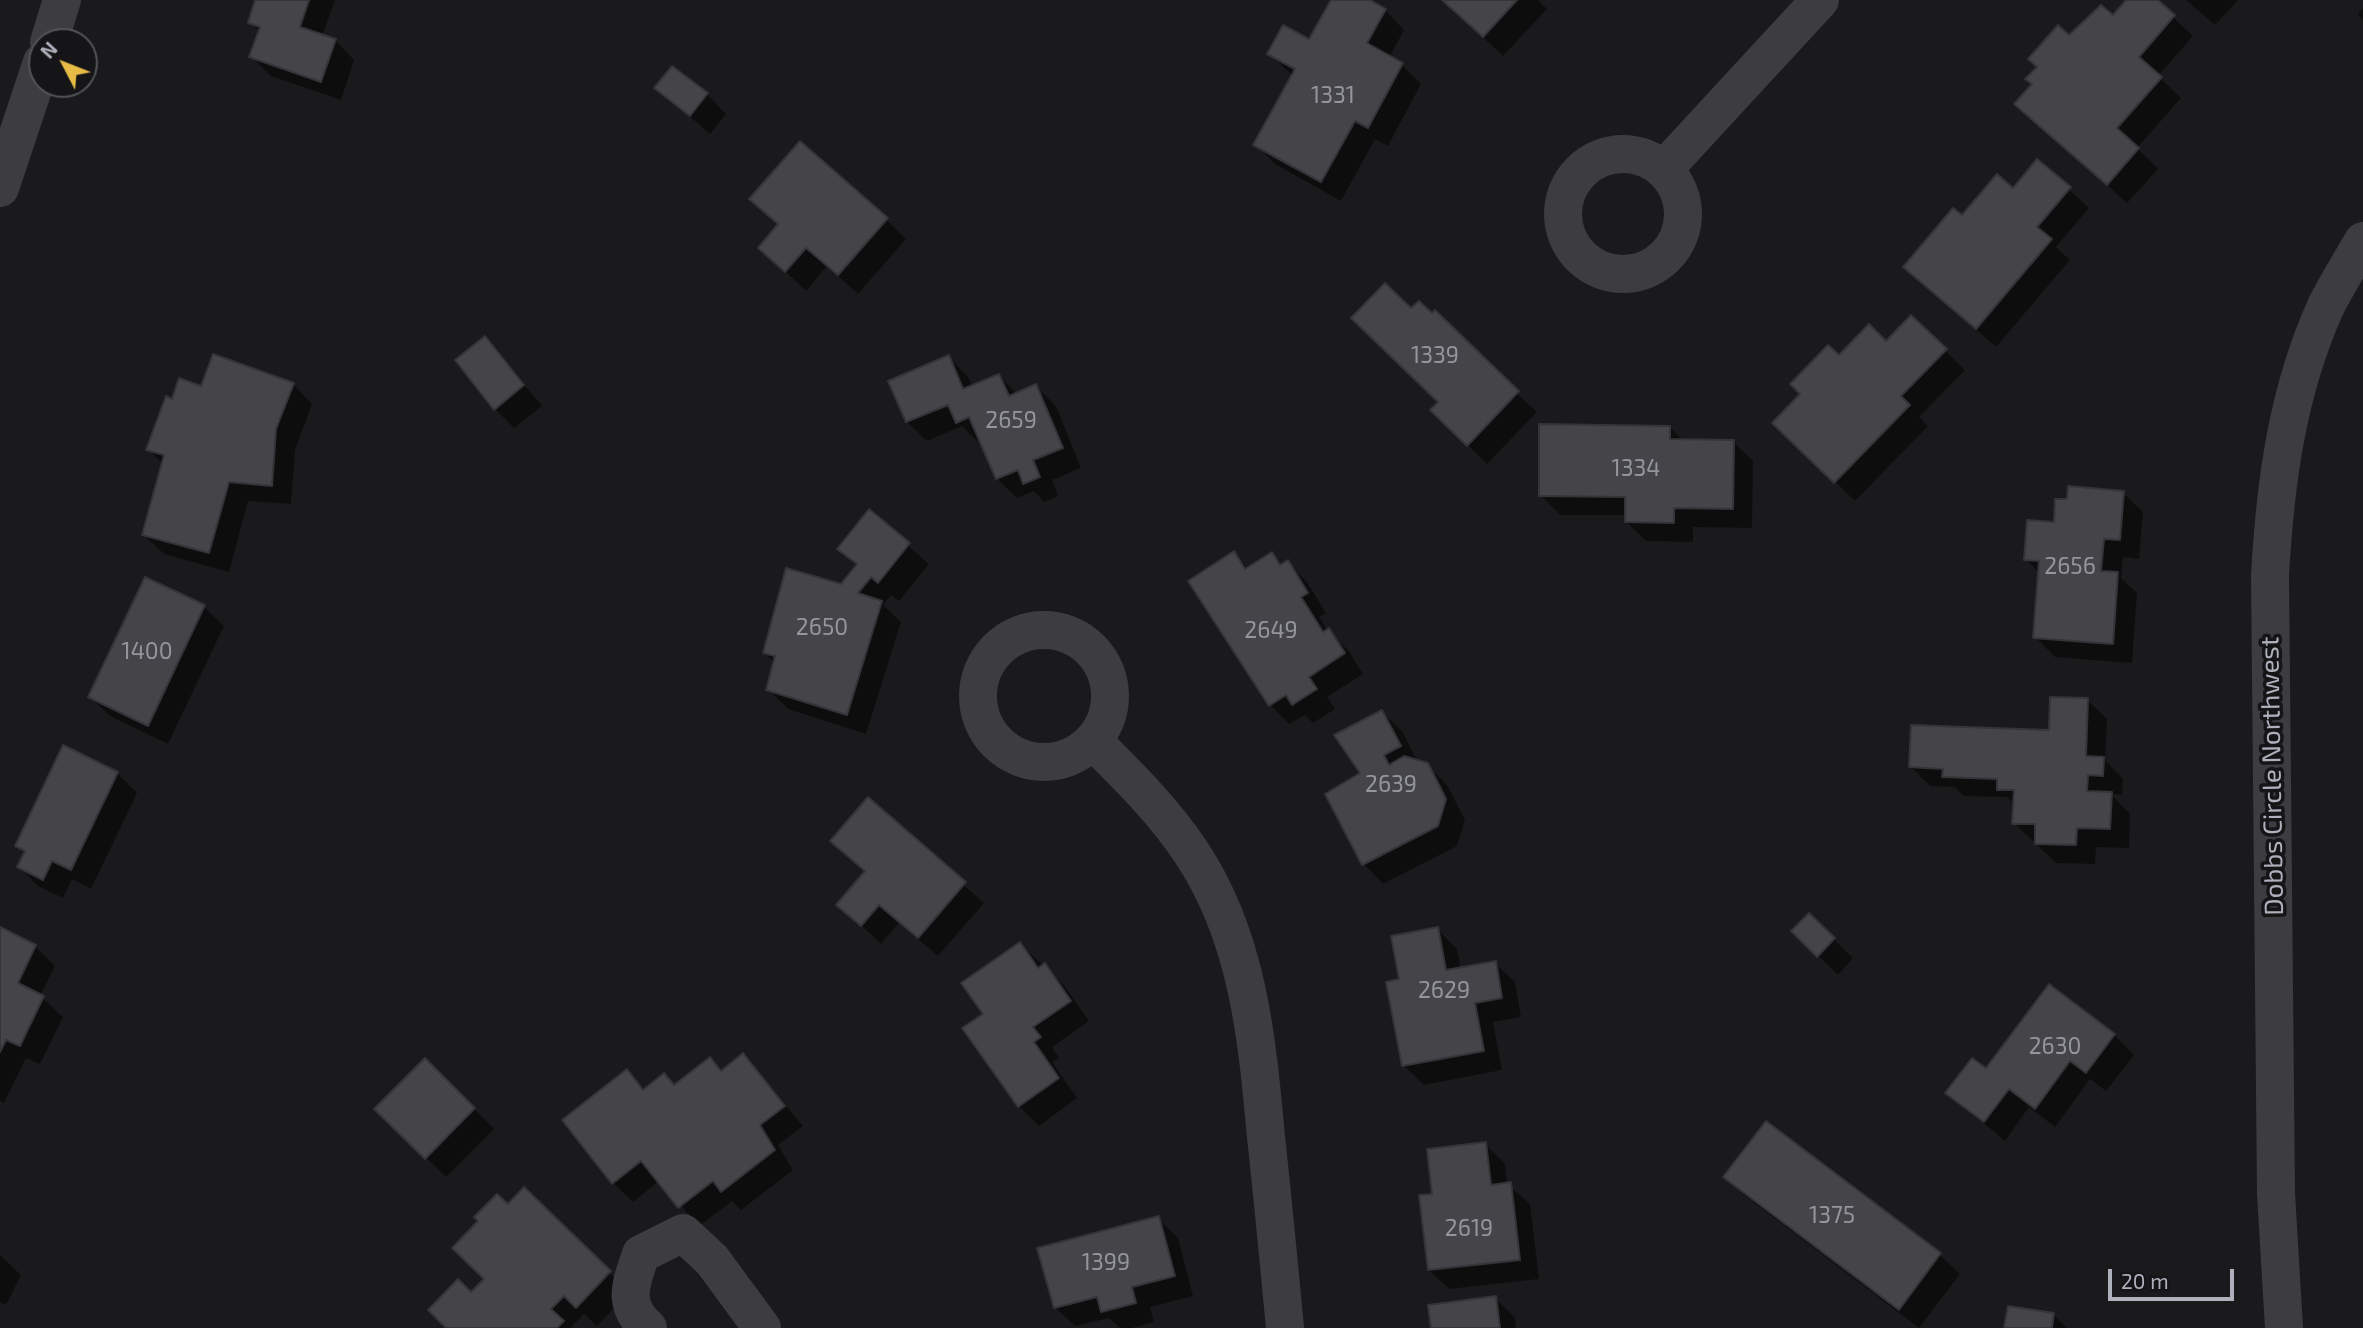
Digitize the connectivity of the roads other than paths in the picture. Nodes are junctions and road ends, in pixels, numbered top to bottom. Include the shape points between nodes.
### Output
1 (62, 0) edge
2 (1819, 0) edge
3 (53, 28) edge
4 (30, 98) edge
5 (1664, 169) dead end
6 (0, 188) edge
7 (2363, 241) edge
8 (1093, 741) dead end
9 (648, 1328) edge
10 (762, 1328) edge
11 (1285, 1328) edge
12 (2284, 1328) edge

1 - 3 street
2 - 5 street
4 - 6 street
7 - 12 street, Dobbs Circle Northwest via 2327,306 2302,371 2284,438 2274,507 2270,576 2276,1193
8 - 11 street via 1153,801 1192,853 1223,911 1245,974 1257,1038
9 - 10 street via 634,1316 630,1290 641,1254 683,1234 712,1260

